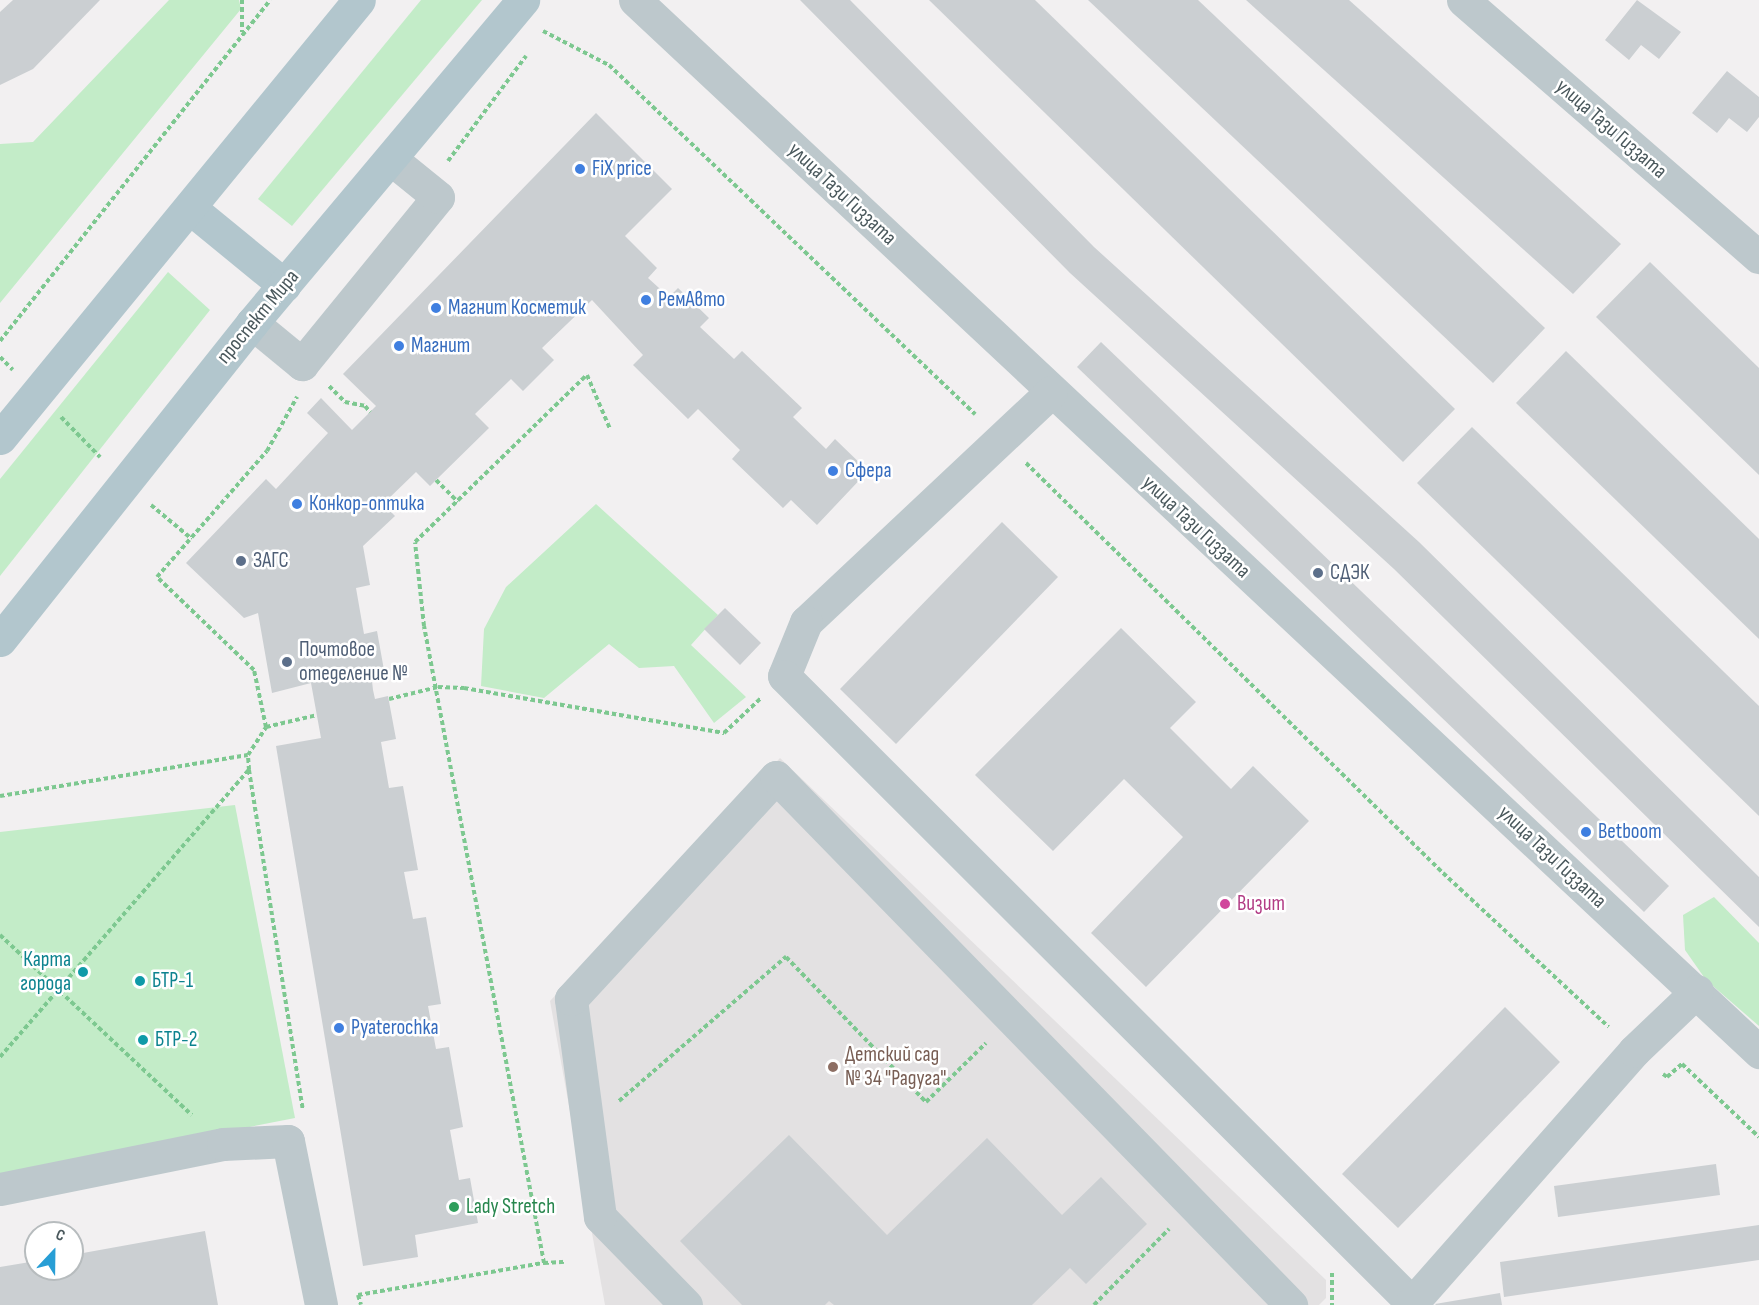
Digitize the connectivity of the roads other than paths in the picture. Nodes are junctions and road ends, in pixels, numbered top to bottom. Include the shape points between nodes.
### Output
1 (359, 0) edge
2 (635, 0) edge
3 (1462, 0) edge
4 (520, 4) edge
5 (391, 159) junction
6 (190, 208) junction
7 (1759, 257) edge
8 (284, 285) junction
9 (252, 323) junction
10 (1051, 392) junction
11 (0, 438) edge
12 (0, 640) edge
13 (1697, 991) junction
14 (1759, 1052) edge
15 (0, 1189) edge
16 (1284, 1303) edge
17 (1411, 1304) edge
18 (321, 1305) edge
19 (686, 1305) edge

1 - 6 main road
2 - 10 street, улица Тази Гиззата
3 - 7 street, улица Тази Гиззата
4 - 5 main road, проспект Мира
5 - 8 main road, проспект Мира
5 - 9 street via 438,197 302,364
6 - 8 main road
6 - 11 main road
8 - 9 main road, проспект Мира
9 - 12 main road, проспект Мира
10 - 13 street, улица Тази Гиззата
10 - 17 street via 806,622 784,676
13 - 14 street, улица Тази Гиззата
13 - 17 street via 1634,1051
15 - 18 street via 223,1144 288,1141
16 - 19 street via 1193,1204 776,777 571,999 600,1217

